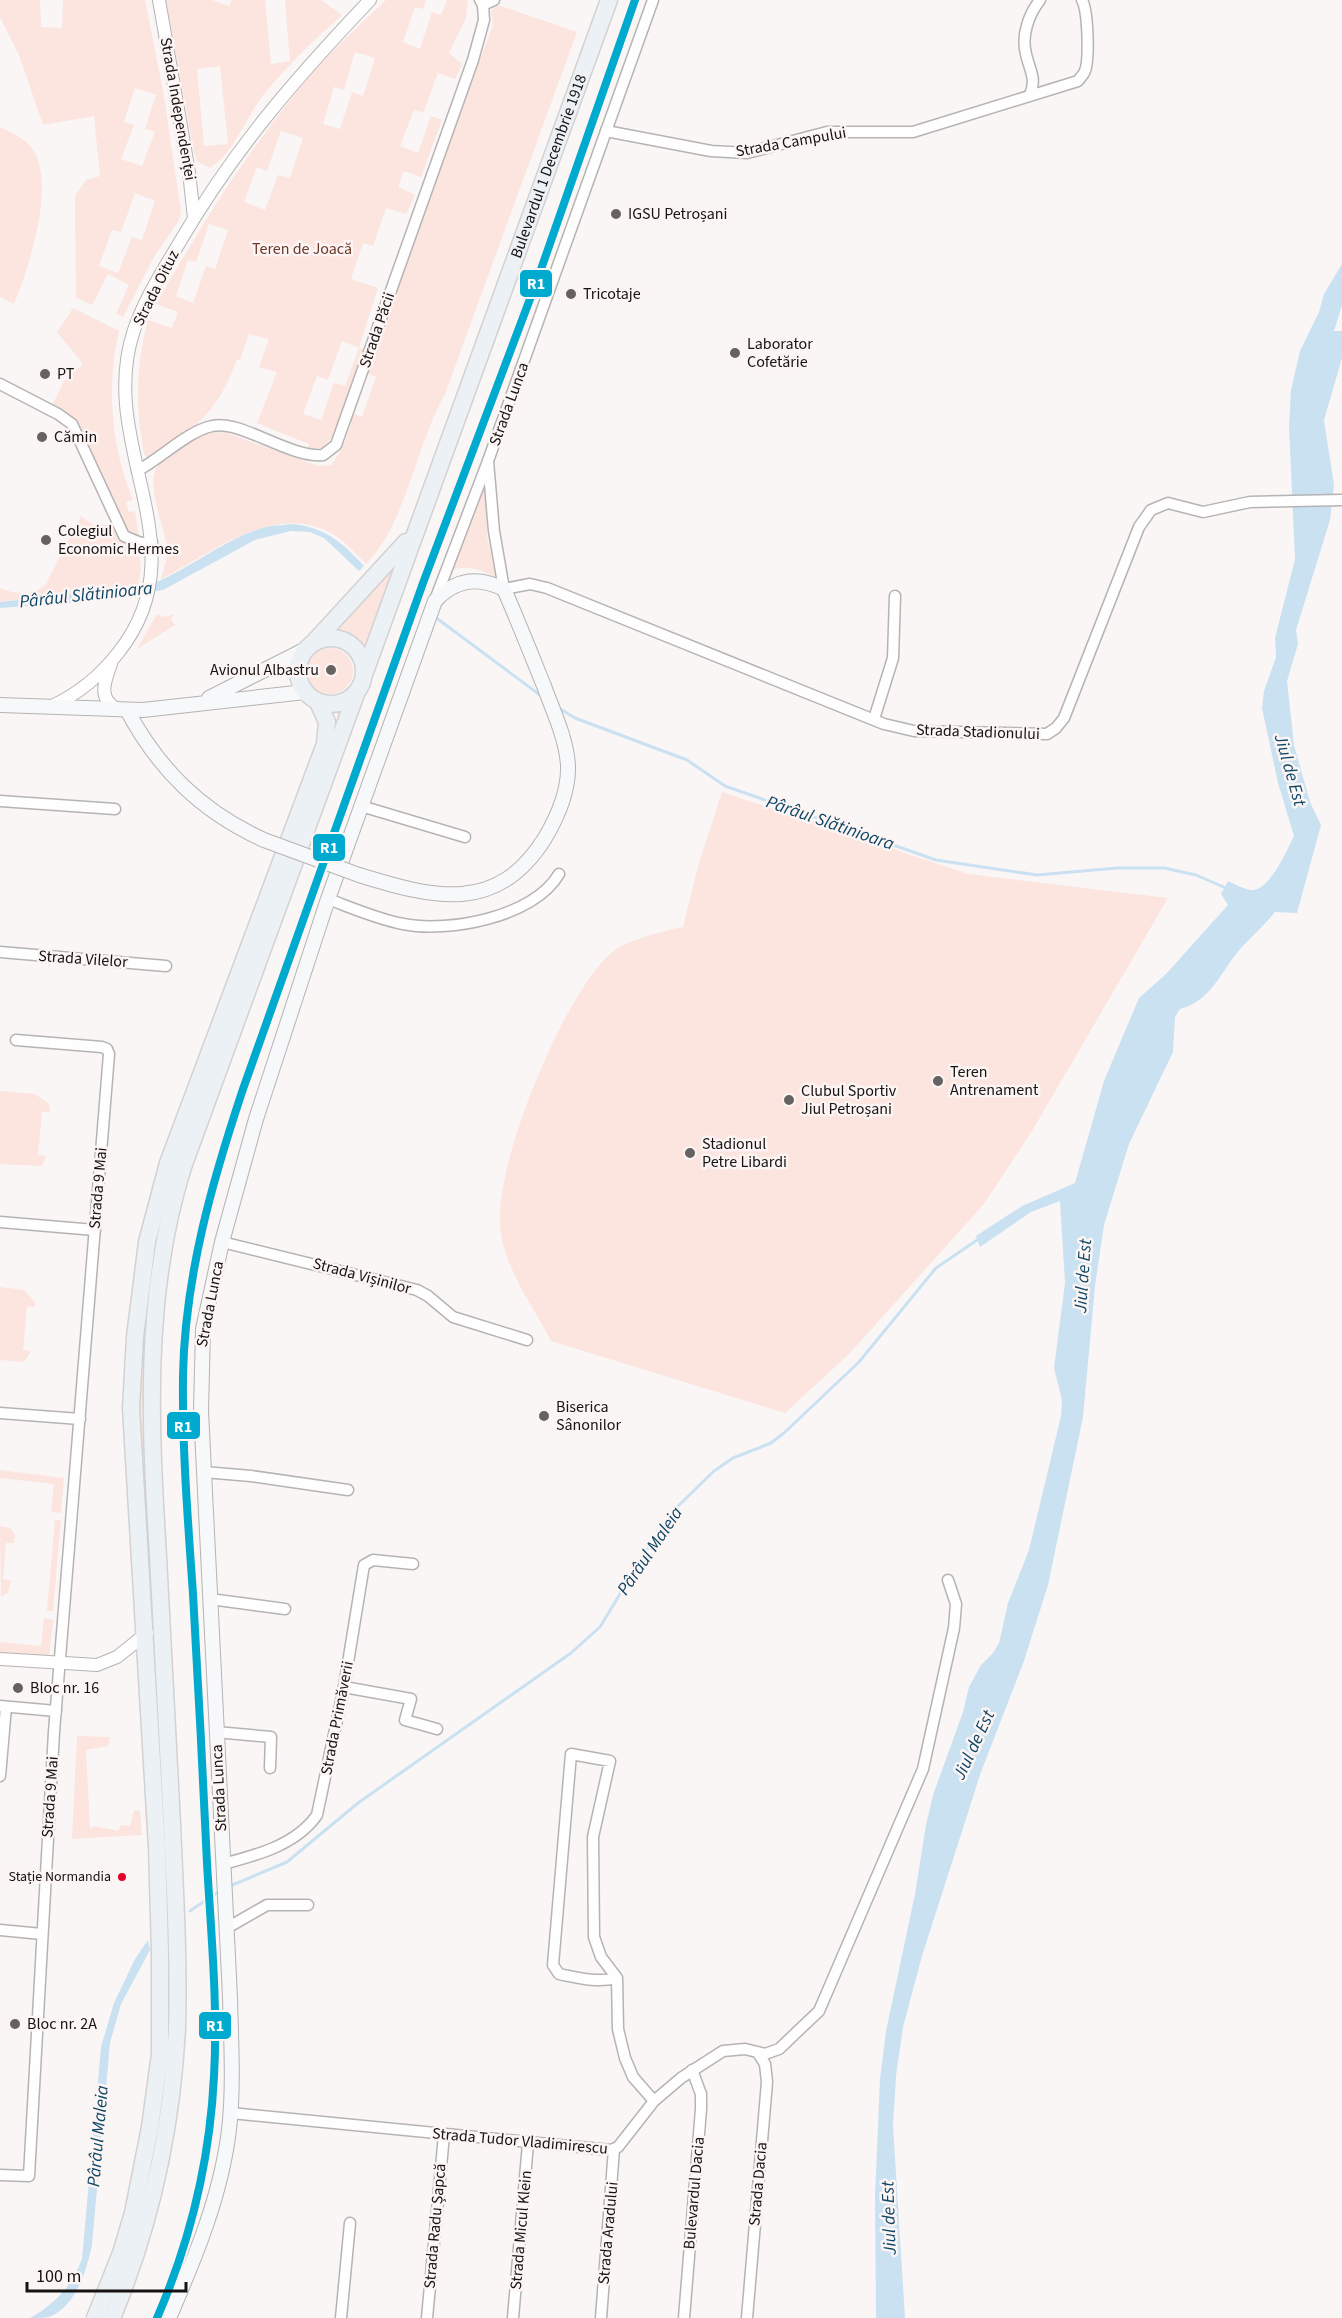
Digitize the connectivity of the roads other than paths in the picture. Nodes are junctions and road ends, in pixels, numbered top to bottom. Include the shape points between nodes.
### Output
1 (159, 0) edge
2 (370, 0) edge
3 (494, 0) edge
4 (609, 0) edge
5 (653, 0) edge
6 (1041, 0) edge
7 (1082, 0) edge
8 (482, 3) edge
9 (1030, 94) junction
10 (606, 131) junction
11 (189, 172) junction
12 (215, 184) junction
13 (194, 218) junction
14 (0, 384) edge
15 (488, 461) junction
16 (138, 471) junction
17 (1342, 500) edge
18 (413, 534) junction
19 (152, 542) junction
20 (504, 589) junction
21 (895, 596) dead end
22 (435, 601) junction
23 (311, 645) junction
24 (113, 660) junction
25 (364, 672) junction
26 (356, 693) junction
27 (312, 697) junction
28 (201, 702) junction
29 (0, 705) edge
30 (51, 706) junction
31 (122, 710) junction
32 (874, 719) junction
33 (0, 801) edge
34 (361, 806) junction
35 (115, 809) dead end
36 (465, 837) dead end
37 (559, 874) dead end
38 (328, 899) junction
39 (0, 952) edge
40 (166, 966) dead end
41 (16, 1040) dead end
42 (0, 1222) edge
43 (95, 1230) junction
44 (222, 1242) junction
45 (527, 1340) dead end
46 (0, 1413) edge
47 (80, 1419) junction
48 (204, 1473) junction
49 (348, 1490) dead end
50 (413, 1564) dead end
51 (948, 1580) dead end
52 (210, 1599) junction
53 (285, 1609) dead end
54 (154, 1633) junction
55 (0, 1659) edge
56 (59, 1664) junction
57 (344, 1687) junction
58 (3, 1706) edge
59 (56, 1711) junction
60 (437, 1729) dead end
61 (216, 1732) junction
62 (270, 1768) dead end
63 (0, 1776) edge
64 (224, 1864) junction
65 (167, 1899) junction
66 (308, 1905) dead end
67 (227, 1928) junction
68 (0, 1930) edge
69 (42, 1934) junction
70 (616, 1978) junction
71 (758, 2053) junction
72 (692, 2070) junction
73 (654, 2101) junction
74 (231, 2113) junction
75 (444, 2135) junction
76 (528, 2143) junction
77 (614, 2149) junction
78 (0, 2175) edge
79 (350, 2223) dead end
80 (95, 2318) edge
81 (112, 2318) edge
82 (169, 2318) edge
83 (341, 2318) edge
84 (427, 2318) edge
85 (513, 2318) edge
86 (601, 2318) edge
87 (684, 2318) edge
88 (747, 2318) edge

1 - 11 street, Strada Independenței
2 - 12 street, Strada Oituz via 283,93
3 - 8 street, Strada Păcii
4 - 18 main road, Bulevardul 1 Decembrie 1918
5 - 10 street, Strada Lunca
6 - 9 street via 1026,27 1024,41 1034,81
7 - 9 street, Strada Campului via 1087,63 1084,74 1078,81
8 - 16 street, Strada Păcii via 484,20 473,60 336,445 323,455 306,454 214,425
9 - 10 street, Strada Campului via 913,132 827,132 747,153 701,150
10 - 15 street, Strada Lunca
11 - 12 street via 201,182
11 - 13 street, Strada Independenței
12 - 13 street, Strada Oituz
13 - 16 street, Strada Oituz via 143,308 128,352 127,416
14 - 19 street via 72,424 124,536 134,542
15 - 20 street
15 - 22 street, Strada Lunca
16 - 19 street, Strada Oituz
17 - 32 street, Strada Stadionului via 1236,503 1203,512 1168,503 1146,514 1064,718 1047,734 914,731
18 - 23 main road, Bulevardul 1 Decembrie 1918
18 - 25 main road, Bulevardul 1 Decembrie 1918
19 - 24 street, Strada Oituz via 150,595 135,630
20 - 22 main road via 485,581 468,581 450,587
20 - 31 main road, bridge via 557,719 568,764 563,799 545,838 517,874 489,888 453,894 411,890 264,840 230,823 187,791
20 - 32 street, Strada Stadionului via 530,584 547,588
21 - 32 street via 893,658
22 - 34 main road, Strada Lunca
23 - 25 main road via 338,638 349,643 363,661
23 - 27 main road via 297,670
23 - 28 main road
24 - 30 street, Strada Oituz via 75,694
24 - 31 street via 103,690 106,700
25 - 26 main road
26 - 27 main road via 342,703
26 - 54 main road via 183,1167 164,1238 150,1389
27 - 28 main road
27 - 54 main road via 327,722 325,744 168,1163 147,1242 131,1408
28 - 31 main road
29 - 30 main road
30 - 31 main road
33 - 35 street
34 - 36 street
34 - 38 main road, Strada Lunca
37 - 38 street via 547,891 525,904 496,916 445,925 402,924
38 - 44 main road, Strada Lunca via 274,1057
39 - 40 street, Strada Vilelor
41 - 43 street, Strada 9 Mai via 107,1049
42 - 43 street
43 - 47 street, Strada 9 Mai
44 - 45 street, Strada Vișinilor via 417,1290 453,1317
44 - 48 main road, Strada Lunca via 200,1361
46 - 47 street
47 - 56 street, Strada 9 Mai
48 - 49 street
48 - 52 main road, Strada Lunca
50 - 57 street, Strada Primăverii via 374,1560 364,1565
51 - 71 street via 956,1604 954,1628 919,1782 819,2011 779,2049
52 - 53 street
52 - 61 main road, Strada Lunca
54 - 56 street via 110,1661 84,1666
54 - 65 main road
55 - 56 street
56 - 59 street, Strada 9 Mai
57 - 60 street via 411,1700 405,1720
57 - 64 street, Strada Primăverii via 317,1815 309,1826 286,1841
58 - 59 street
58 - 63 street
59 - 69 street, Strada 9 Mai
61 - 62 street via 272,1737
61 - 64 main road, Strada Lunca
64 - 67 main road, Strada Lunca
65 - 80 main road via 154,2100 133,2213
65 - 81 main road via 177,2028 169,2103 148,2216
66 - 67 street via 267,1905
67 - 74 main road, Strada Lunca
68 - 69 street
69 - 78 street, Strada 9 Mai via 29,2176
70 - 70 street via 601,1957 594,1937 592,1866 595,1820 610,1761 571,1754 554,1965 559,1974 589,1980
70 - 73 street via 618,2029 625,2058 633,2077
71 - 72 street, Strada Tudor Vladimirescu via 734,2048
71 - 88 street, Strada Dacia via 765,2064 767,2082
72 - 73 street, Strada Tudor Vladimirescu
72 - 87 street, Bulevardul Dacia via 701,2094 701,2109
73 - 77 street, Strada Tudor Vladimirescu
74 - 75 street, Strada Tudor Vladimirescu
74 - 82 main road, Strada Lunca via 212,2207
75 - 76 street, Strada Tudor Vladimirescu
75 - 84 street, Strada Radu Șapcă
76 - 77 street, Strada Tudor Vladimirescu
76 - 85 street, Strada Micul Klein
77 - 86 street, Strada Aradului
79 - 83 street

